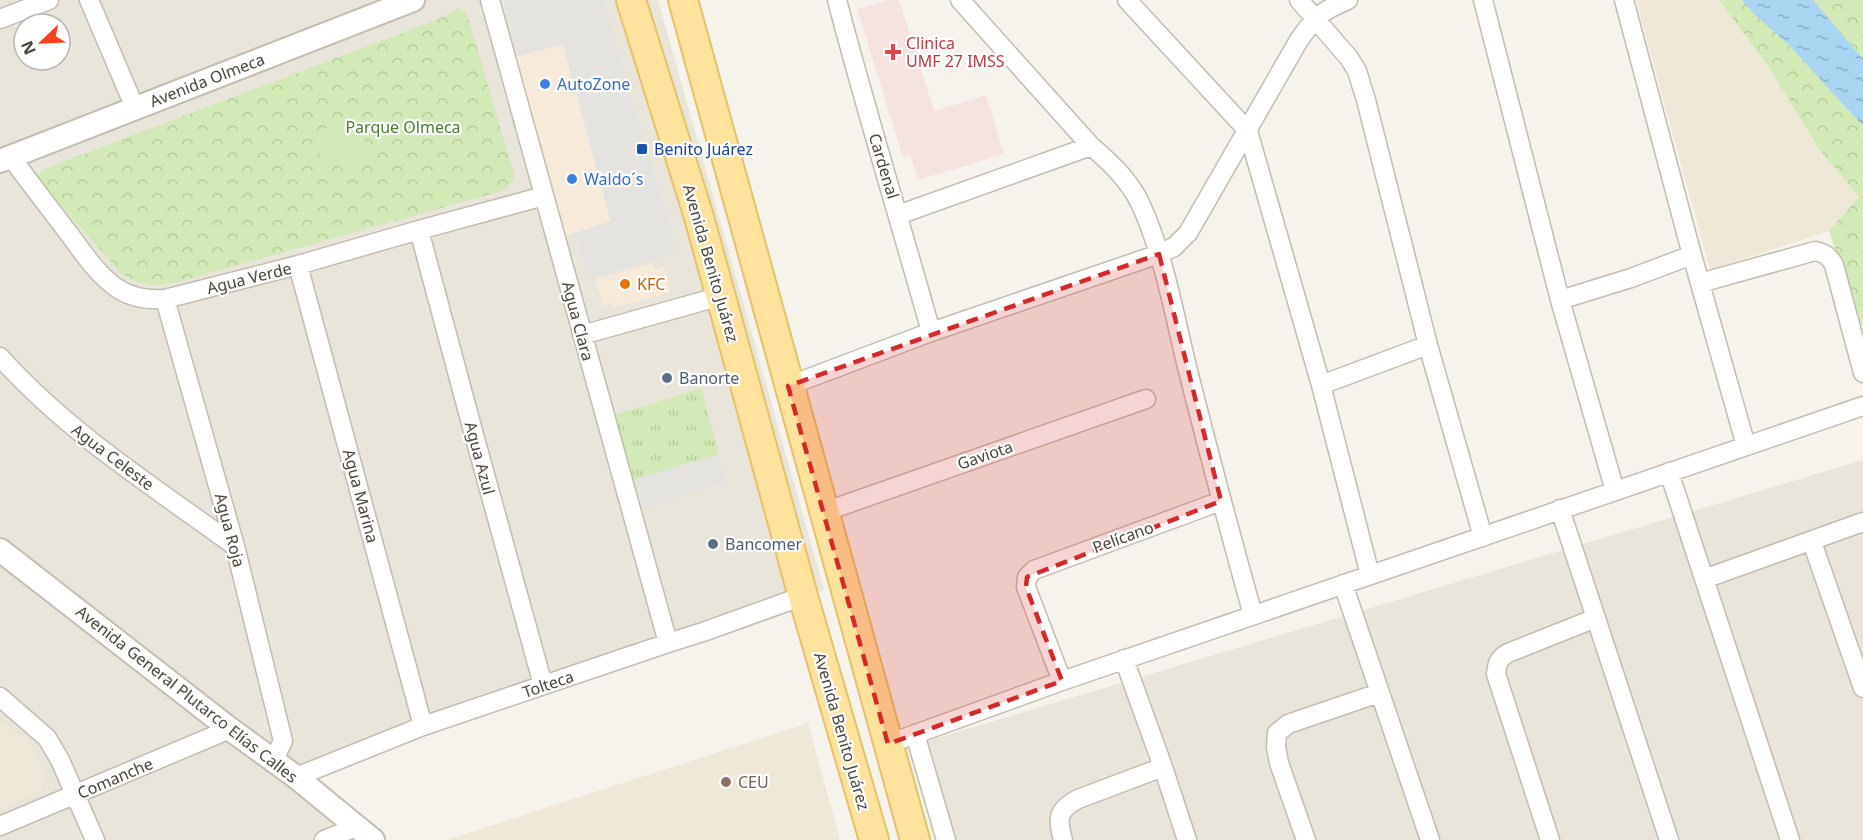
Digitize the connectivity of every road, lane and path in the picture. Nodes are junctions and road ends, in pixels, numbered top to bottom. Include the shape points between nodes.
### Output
1 (49, 0) edge
2 (89, 0) edge
3 (413, 0) edge
4 (490, 0) edge
5 (631, 0) edge
6 (683, 0) edge
7 (837, 0) edge
8 (960, 0) edge
9 (1127, 0) edge
10 (1299, 0) edge
11 (1348, 0) edge
12 (1483, 0) edge
13 (1624, 0) edge
14 (1315, 17) junction
15 (0, 19) edge
16 (135, 108) junction
17 (1248, 131) junction
18 (1091, 146) junction
19 (5, 159) edge
20 (544, 196) junction
21 (898, 215) junction
22 (419, 230) junction
23 (1159, 254) junction
24 (1692, 255) junction
25 (298, 265) junction
26 (1700, 283) junction
27 (721, 296) junction
28 (165, 299) junction
29 (1560, 300) junction
30 (931, 332) junction
31 (582, 335) junction
32 (1428, 345) junction
33 (0, 357) edge
34 (1863, 374) edge
35 (1321, 385) junction
36 (788, 386) junction
37 (1146, 399) dead end
38 (1863, 406) edge
39 (1746, 446) junction
40 (1669, 472) junction
41 (1615, 491) junction
42 (1221, 501) junction
43 (1560, 509) junction
44 (824, 512) junction
45 (1863, 522) edge
46 (1483, 537) junction
47 (1812, 542) junction
48 (235, 546) junction
49 (0, 550) edge
50 (1370, 575) junction
51 (1704, 579) junction
52 (1343, 584) junction
53 (803, 596) junction
54 (1253, 615) junction
55 (1596, 618) junction
56 (668, 643) junction
57 (1124, 660) junction
58 (1062, 681) junction
59 (543, 686) junction
60 (1863, 688) edge
61 (1379, 693) junction
62 (0, 697) edge
63 (423, 726) junction
64 (230, 729) junction
65 (915, 734) junction
66 (888, 744) junction
67 (273, 760) junction
68 (1163, 767) junction
69 (296, 777) junction
70 (76, 794) junction
71 (0, 826) edge
72 (365, 833) edge
73 (94, 840) edge
74 (324, 840) edge
75 (874, 840) edge
76 (915, 840) edge
77 (946, 840) edge
78 (1063, 840) edge
79 (1187, 840) edge
80 (1306, 840) edge
81 (1430, 840) edge
82 (1550, 840) edge
83 (1669, 840) edge
84 (1790, 840) edge

1 - 15 street
2 - 16 street
3 - 16 street, Avenida Olmeca
4 - 20 street, Agua Clara
5 - 27 main road, Avenida Benito Juárez
6 - 36 main road
7 - 21 street, Cardenal
8 - 18 street
9 - 17 street
10 - 14 street
11 - 14 street
12 - 29 street
13 - 24 street
14 - 17 street
14 - 32 street via 1357,71
16 - 19 street, Avenida Olmeca
17 - 23 street via 1188,233 1174,247
17 - 35 street
18 - 21 street
18 - 23 street via 1128,183 1141,205
19 - 28 street, Agua Verde via 106,279 137,297
20 - 22 street, Agua Verde
20 - 31 street, Agua Clara
21 - 30 street, Cardenal
22 - 25 street, Agua Verde
22 - 59 street, Agua Azul
23 - 30 street
23 - 42 street
24 - 26 street
24 - 29 street
25 - 28 street, Agua Verde
25 - 63 street, Agua Marina
26 - 34 street via 1815,251 1825,253 1834,265
26 - 39 street
27 - 31 street
27 - 53 main road, Avenida Benito Juárez
28 - 48 street, Agua Roja
29 - 41 street
30 - 36 street
31 - 56 street, Agua Clara
32 - 35 street
32 - 46 street
33 - 48 street, Agua Celeste via 43,402 89,441
35 - 50 street
36 - 44 main road
37 - 44 street, Gaviota
38 - 39 street
39 - 40 street
40 - 41 street
40 - 51 street
41 - 43 street
42 - 54 street
42 - 58 street, Pelícano via 1034,570 1027,577 1026,587
43 - 46 street
43 - 55 street
44 - 66 main road
45 - 47 street
46 - 50 street
47 - 51 street
47 - 60 street
48 - 67 street, Agua Roja via 283,741
49 - 64 street, Avenida General Plutarco Elías Calles
50 - 52 street
51 - 84 street
52 - 54 street
52 - 61 street
53 - 56 street, Tolteca
53 - 75 main road, Avenida Benito Juárez
54 - 57 street
55 - 82 street via 1508,653 1497,664 1496,674
55 - 83 street
56 - 59 street, Tolteca
57 - 58 street
57 - 68 street
58 - 65 street
59 - 63 street, Tolteca
61 - 80 street via 1288,724 1277,733 1279,764
61 - 81 street
62 - 70 street via 47,738
63 - 69 street, Tolteca
64 - 67 street, Avenida General Plutarco Elías Calles
64 - 70 street, Comanche
65 - 66 street
65 - 77 street
66 - 76 main road
67 - 69 street, Avenida General Plutarco Elías Calles
68 - 78 street via 1066,806 1060,815
68 - 79 street
69 - 72 street, Avenida General Plutarco Elías Calles
70 - 71 street, Comanche
70 - 73 street
72 - 74 street

